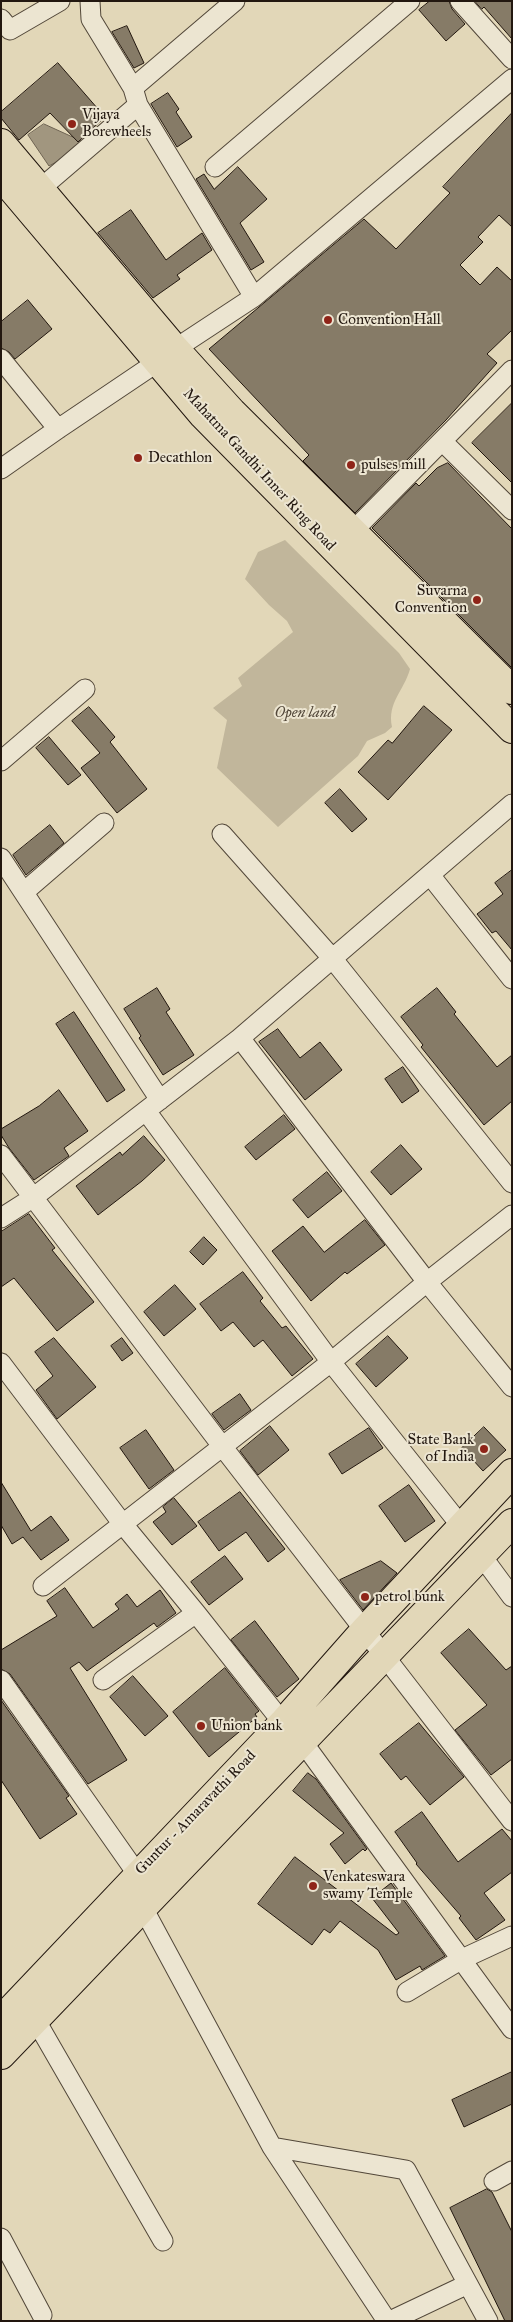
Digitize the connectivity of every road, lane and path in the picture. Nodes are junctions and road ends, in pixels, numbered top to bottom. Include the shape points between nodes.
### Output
1 (60, 1) edge
2 (90, 1) edge
3 (235, 1) edge
4 (410, 1) edge
5 (460, 1) edge
6 (1, 19) edge
7 (512, 59) edge
8 (512, 79) edge
9 (136, 97) junction
10 (1, 142) edge
11 (215, 166) dead end
12 (14, 189) edge
13 (254, 297) junction
14 (167, 355) junction
15 (1, 359) edge
16 (512, 370) edge
17 (58, 429) junction
18 (442, 441) junction
19 (1, 469) edge
20 (512, 510) edge
21 (352, 532) junction
22 (85, 689) dead end
23 (512, 690) edge
24 (512, 729) edge
25 (1, 760) edge
26 (512, 804) edge
27 (104, 823) dead end
28 (222, 834) dead end
29 (1, 858) edge
30 (430, 875) junction
31 (24, 892) junction
32 (332, 958) junction
33 (512, 980) edge
34 (240, 1038) junction
35 (153, 1105) junction
36 (1, 1155) edge
37 (512, 1183) edge
38 (34, 1197) junction
39 (512, 1215) edge
40 (1, 1218) edge
41 (427, 1282) junction
42 (331, 1362) junction
43 (1, 1363) edge
44 (512, 1387) edge
45 (222, 1446) junction
46 (512, 1473) edge
47 (122, 1523) junction
48 (512, 1523) edge
49 (462, 1527) junction
50 (481, 1555) junction
51 (43, 1586) dead end
52 (512, 1596) edge
53 (196, 1613) junction
54 (365, 1630) junction
55 (384, 1656) junction
56 (1, 1680) edge
57 (103, 1680) dead end
58 (293, 1732) junction
59 (512, 1821) edge
60 (138, 1875) junction
61 (142, 1906) junction
62 (512, 1936) edge
63 (462, 1959) junction
64 (407, 1992) dead end
65 (35, 2019) junction
66 (1, 2020) edge
67 (512, 2029) edge
68 (1, 2055) edge
69 (272, 2147) junction
70 (512, 2171) edge
71 (494, 2181) dead end
72 (1, 2238) edge
73 (162, 2241) dead end
74 (468, 2284) junction
75 (42, 2314) dead end
76 (389, 2321) edge
77 (488, 2321) edge

1 - 6 street via 10,30
2 - 9 street via 90,19
3 - 9 street
4 - 11 street
5 - 7 street
8 - 13 street
9 - 12 street
9 - 13 street
10 - 12 main road, Mahatma Gandhi Inner Ring Road
12 - 14 main road, Mahatma Gandhi Inner Ring Road
13 - 14 street
14 - 17 street
14 - 21 main road, Mahatma Gandhi Inner Ring Road via 232,412
14 - 24 main road, Mahatma Gandhi Inner Ring Road via 203,415
15 - 17 street
16 - 18 street
17 - 19 street
18 - 20 street
18 - 21 street
21 - 23 main road, Mahatma Gandhi Inner Ring Road
22 - 25 street
26 - 30 street
27 - 31 street
28 - 32 street
29 - 31 street
30 - 32 street
30 - 33 street
31 - 35 street
32 - 34 street
32 - 37 street
34 - 35 street
34 - 41 street
35 - 38 street
35 - 42 street
36 - 38 street
38 - 40 street
38 - 45 street
39 - 41 street
41 - 42 street
41 - 44 street
42 - 45 street
42 - 49 street
43 - 47 street
45 - 47 street
45 - 54 street
46 - 49 main road, Guntur - Amaravathi Road
47 - 51 street
47 - 53 street
48 - 50 main road, Guntur - Amaravathi Road
49 - 54 main road, Guntur - Amaravathi Road
50 - 52 street
50 - 55 main road, Guntur - Amaravathi Road
53 - 57 street
53 - 58 street
54 - 55 street
54 - 58 main road, Guntur - Amaravathi Road
55 - 58 main road, Guntur - Amaravathi Road
55 - 59 street
56 - 60 street
58 - 60 main road, Guntur - Amaravathi Road
58 - 61 main road, Guntur - Amaravathi Road
58 - 63 street
60 - 66 main road, Guntur - Amaravathi Road
61 - 65 main road, Guntur - Amaravathi Road
61 - 69 street
62 - 63 street
63 - 64 street
63 - 67 street
65 - 68 main road, Guntur - Amaravathi Road
65 - 73 street
69 - 74 street via 406,2170
69 - 76 street
70 - 71 street
72 - 75 street
74 - 76 street
74 - 77 street

